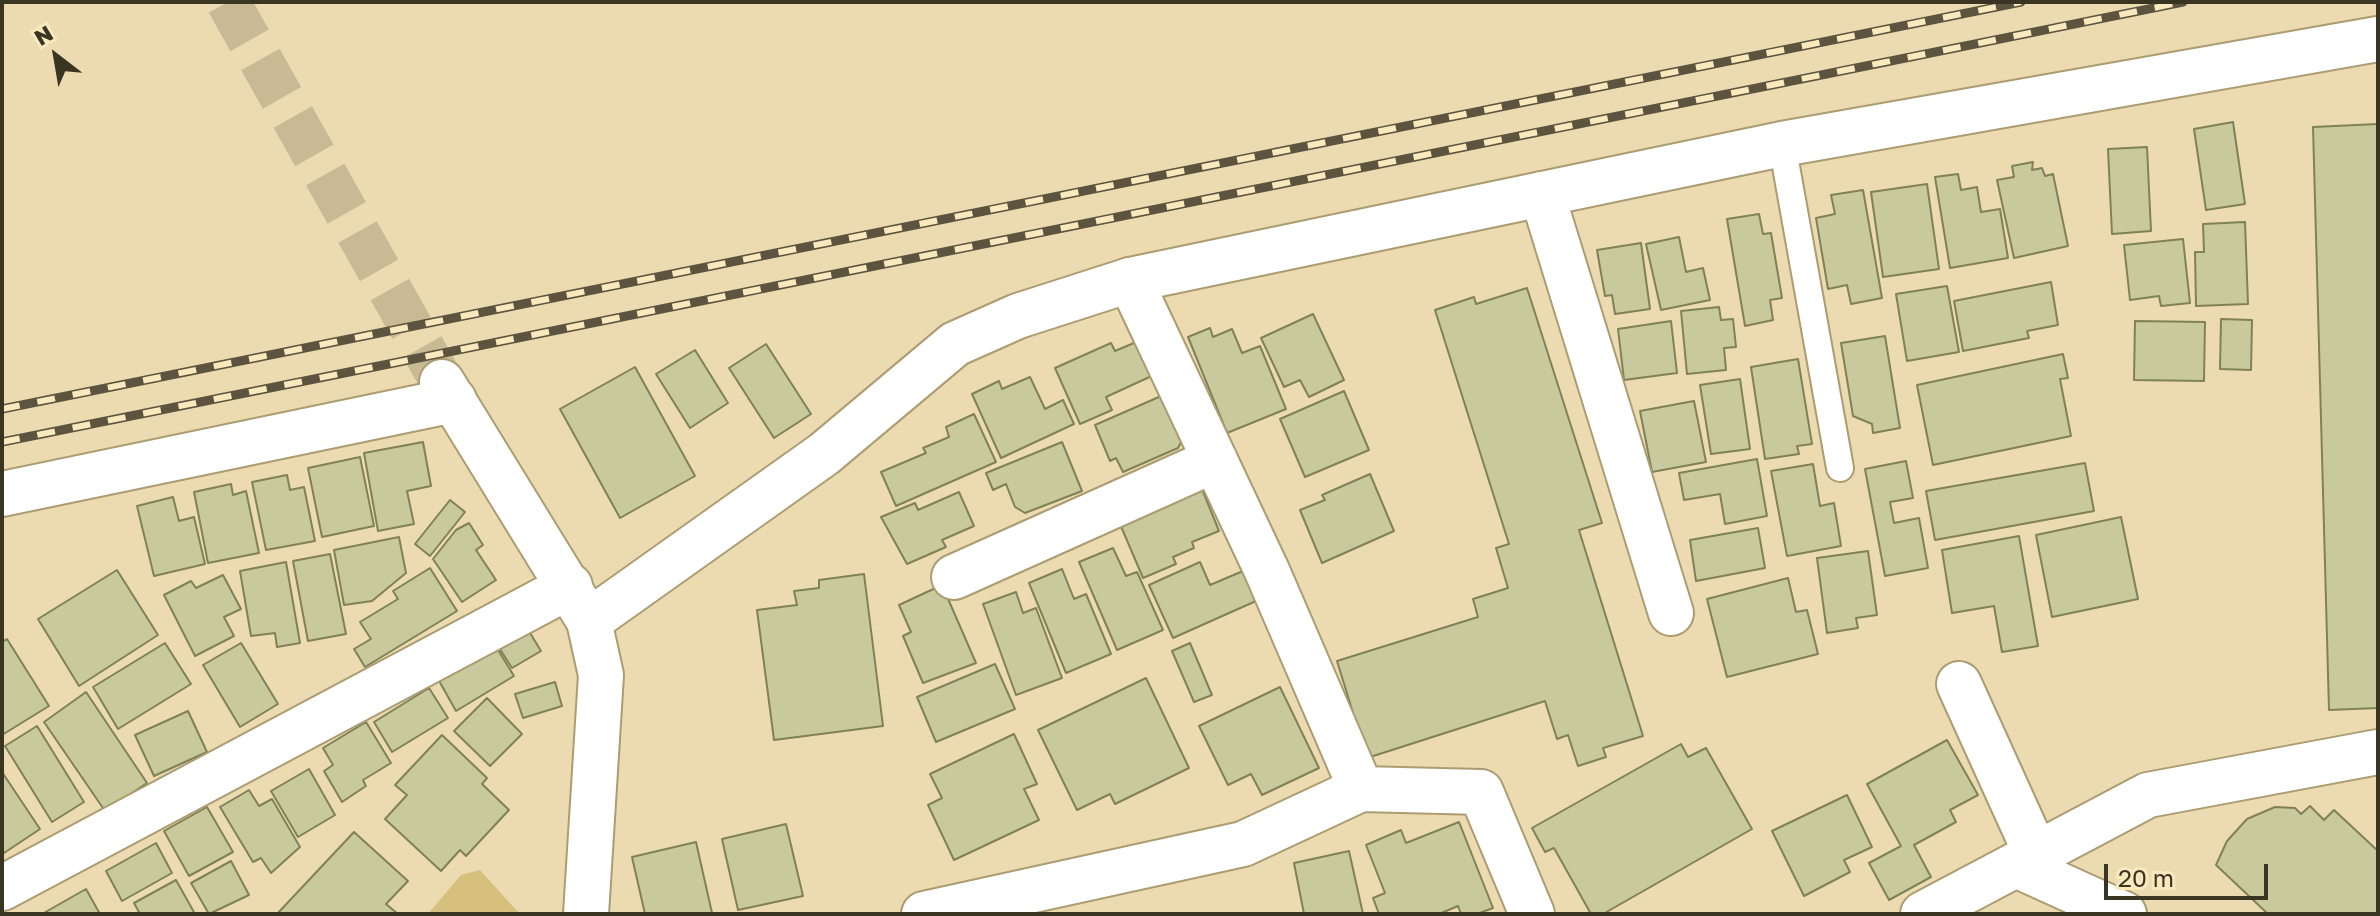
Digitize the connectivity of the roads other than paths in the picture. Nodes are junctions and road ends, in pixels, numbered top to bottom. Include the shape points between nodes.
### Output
1 (2378, 39) edge
2 (1782, 144) junction
3 (1542, 194) junction
4 (1130, 280) junction
5 (1215, 460) junction
6 (1840, 468) dead end
7 (2, 494) edge
8 (954, 577) dead end
9 (579, 604) junction
10 (1671, 613) dead end
11 (1959, 684) dead end
12 (2378, 752) edge
13 (1361, 789) junction
14 (2027, 861) junction
15 (2, 888) edge
16 (586, 914) edge
17 (924, 914) edge
18 (1532, 914) edge
19 (1923, 914) edge
20 (2124, 914) edge

1 - 2 street
2 - 3 street
2 - 6 lane
3 - 4 street
3 - 10 street
4 - 5 street
4 - 9 street via 1018,316 955,344 824,454
5 - 8 street
5 - 13 street
7 - 9 street via 448,391
9 - 15 street
9 - 16 street via 601,675
11 - 14 street
12 - 14 street via 2148,795
13 - 17 street via 1243,844
13 - 18 street via 1481,792
14 - 19 street
14 - 20 street

